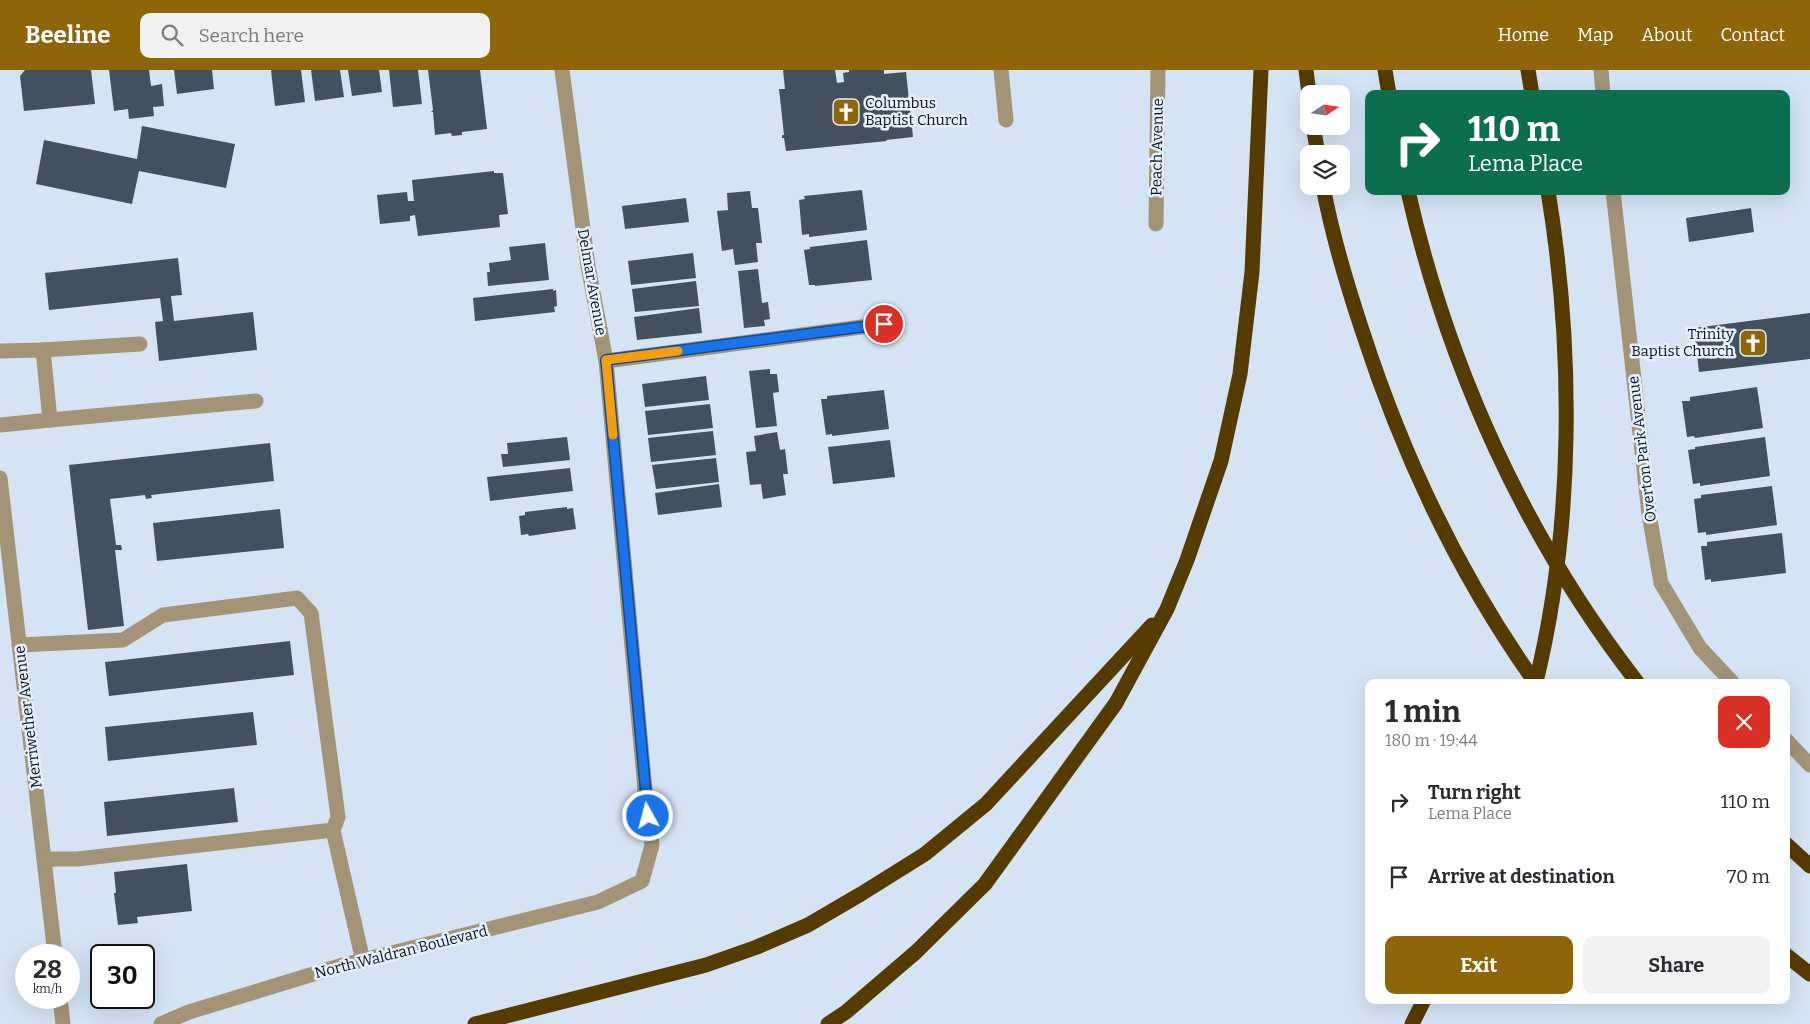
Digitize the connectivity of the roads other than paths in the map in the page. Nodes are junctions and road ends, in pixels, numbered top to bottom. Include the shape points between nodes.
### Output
1 (562, 70) edge
2 (1002, 70) edge
3 (1158, 70) edge
4 (1261, 70) edge
5 (1306, 70) edge
6 (1385, 70) edge
7 (1528, 70) edge
8 (1601, 70) edge
9 (1308, 85) edge
10 (1388, 90) edge
11 (1531, 90) edge
12 (1603, 90) edge
13 (1006, 120) dead end
14 (1325, 195) edge
15 (1409, 195) edge
16 (1549, 195) edge
17 (1613, 195) edge
18 (1156, 224) dead end
19 (884, 324) dead end
20 (140, 344) dead end
21 (43, 350) junction
22 (0, 351) edge
23 (606, 360) junction
24 (256, 401) dead end
25 (50, 420) junction
26 (0, 425) edge
27 (0, 478) edge
28 (1167, 609) junction
29 (8, 611) edge
30 (19, 645) junction
31 (1534, 679) edge
32 (1537, 679) edge
33 (1635, 679) edge
34 (1729, 679) edge
35 (1790, 744) edge
36 (1810, 765) edge
37 (333, 830) junction
38 (1790, 848) edge
39 (44, 860) junction
40 (1810, 866) edge
41 (642, 881) joint
42 (54, 944) edge
43 (1790, 958) edge
44 (362, 960) junction
45 (1810, 974) edge
46 (1422, 1004) edge
47 (61, 1009) edge
48 (63, 1024) edge
49 (161, 1024) edge
50 (475, 1024) edge
51 (828, 1024) edge
52 (1412, 1024) edge

1 - 23 street, Delmar Avenue via 588,266
2 - 13 street
3 - 18 street, Peach Avenue
4 - 28 highway via 1252,272 1240,374 1221,461 1188,560
5 - 9 highway
6 - 10 highway
7 - 11 highway
8 - 12 street
14 - 31 highway via 1345,278 1396,427 1425,495 1504,639
15 - 33 highway via 1418,236 1450,336 1487,431 1532,523 1604,640
16 - 32 highway via 1563,309 1567,429 1554,591
17 - 34 street, Overton Park Avenue via 1649,514 1660,583 1700,648
19 - 23 street
20 - 21 street
21 - 22 street
21 - 25 street
23 - 41 street, Delmar Avenue via 652,845
24 - 25 street
25 - 26 street
27 - 29 street, Merriwether Avenue
28 - 50 highway via 986,804 925,854 861,894 808,925 706,965
28 - 51 highway via 1116,703 986,884 916,952
29 - 30 street, Merriwether Avenue
30 - 37 street via 122,640 163,615 297,598 311,613 338,818
30 - 39 street, Merriwether Avenue
35 - 36 street
37 - 39 street
37 - 44 street
38 - 40 highway
39 - 42 street, Merriwether Avenue
41 - 44 street, North Waldran Boulevard via 598,902
43 - 45 highway
44 - 49 street, North Waldran Boulevard via 189,1012
46 - 52 highway
47 - 48 street

